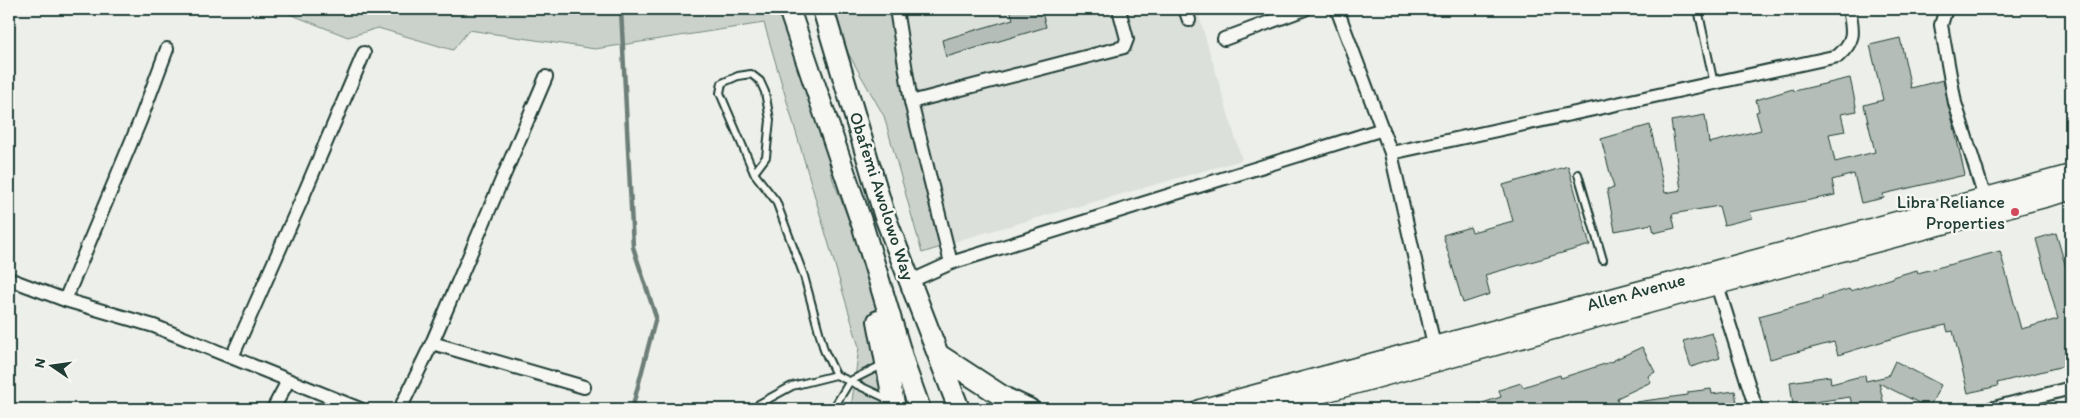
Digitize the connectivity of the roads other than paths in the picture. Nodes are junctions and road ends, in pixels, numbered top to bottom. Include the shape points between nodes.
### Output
1 (789, 9) edge
2 (823, 9) edge
3 (896, 9) edge
4 (1119, 9) edge
5 (1305, 9) edge
6 (1337, 9) edge
7 (1698, 9) edge
8 (1849, 9) edge
9 (1946, 9) edge
10 (1224, 39) dead end
11 (167, 49) dead end
12 (364, 53) dead end
13 (546, 77) dead end
14 (1714, 84) junction
15 (911, 102) junction
16 (1383, 129) junction
17 (1391, 153) junction
18 (844, 168) junction
19 (754, 173) junction
20 (1578, 174) dead end
21 (2071, 174) edge
22 (2071, 191) edge
23 (1985, 198) junction
24 (1604, 260) dead end
25 (952, 263) junction
26 (9, 279) edge
27 (909, 282) junction
28 (1717, 285) junction
29 (65, 300) junction
30 (432, 343) junction
31 (1434, 345) junction
32 (939, 355) junction
33 (232, 357) junction
34 (888, 362) junction
35 (836, 375) junction
36 (288, 381) junction
37 (850, 381) junction
38 (584, 387) dead end
39 (2071, 388) edge
40 (895, 406) edge
41 (273, 409) edge
42 (360, 409) edge
43 (400, 409) edge
44 (757, 409) edge
45 (833, 409) edge
46 (920, 409) edge
47 (959, 409) edge
48 (1029, 409) edge
49 (1200, 409) edge
50 (1266, 409) edge
51 (1756, 409) edge
52 (1990, 409) edge

1 - 18 main road, Obafemi Awolowo Way
2 - 27 main road, Obafemi Awolowo Way via 884,214
3 - 15 street
4 - 15 street via 1128,39 1124,47
5 - 10 street
6 - 16 street
7 - 14 lane
8 - 14 street via 1853,31 1849,46 1838,56
9 - 23 street via 1941,25 1955,103
11 - 29 street
12 - 33 street
13 - 30 street
14 - 17 street
15 - 25 street
16 - 17 street
16 - 25 street
17 - 31 street
18 - 34 main road
18 - 46 main road, Obafemi Awolowo Way
19 - 19 lane via 766,157 770,120 766,92 760,80 751,74 722,84 720,93
19 - 35 lane via 776,201 804,276 824,350
20 - 24 lane
21 - 23 main road, Allen Avenue
22 - 28 main road, Allen Avenue
23 - 31 main road, Allen Avenue
25 - 27 street
26 - 29 street
27 - 32 main road, Obafemi Awolowo Way
28 - 50 main road, Allen Avenue
28 - 51 street
29 - 33 street via 154,326
30 - 38 street
30 - 43 street
31 - 49 main road, Allen Avenue
32 - 47 main road, Obafemi Awolowo Way
32 - 48 main road via 1005,398
33 - 36 street
34 - 37 lane
34 - 40 main road
35 - 37 lane
35 - 44 lane via 792,386 759,404
36 - 41 street
36 - 42 street
37 - 40 lane
37 - 45 lane
39 - 52 street

